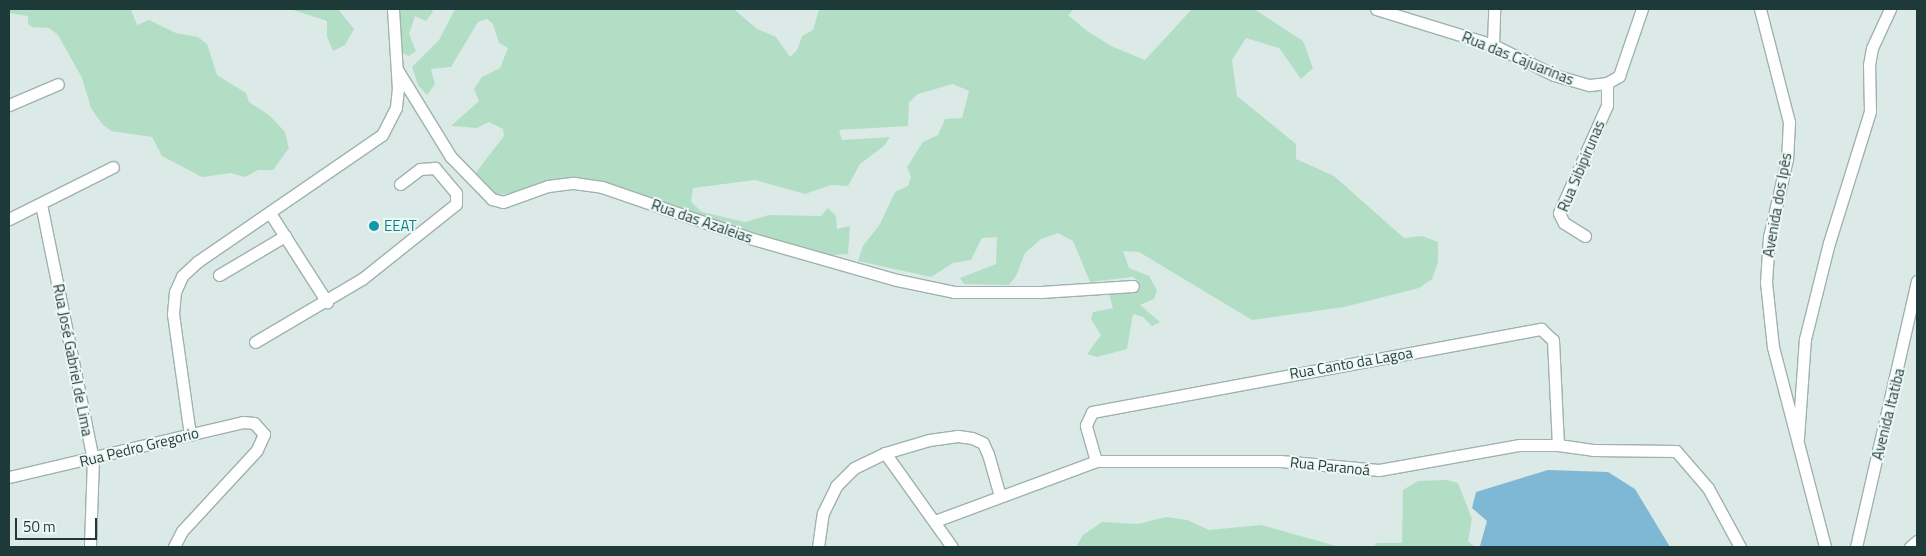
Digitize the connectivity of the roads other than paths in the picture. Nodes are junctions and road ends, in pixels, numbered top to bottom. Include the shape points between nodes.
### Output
1 (393, 9) edge
2 (1376, 9) edge
3 (1494, 9) edge
4 (1642, 9) edge
5 (1760, 9) edge
6 (1890, 9) edge
7 (1493, 45) junction
8 (398, 71) junction
9 (1607, 83) junction
10 (58, 84) dead end
11 (9, 105) edge
12 (113, 167) dead end
13 (400, 184) dead end
14 (42, 204) junction
15 (270, 213) junction
16 (9, 219) edge
17 (285, 236) junction
18 (1585, 236) dead end
19 (219, 275) dead end
20 (1917, 281) edge
21 (1133, 286) dead end
22 (327, 302) junction
23 (255, 342) dead end
24 (190, 435) junction
25 (1797, 443) junction
26 (1558, 445) junction
27 (885, 453) junction
28 (92, 459) junction
29 (1096, 462) junction
30 (9, 477) edge
31 (1000, 496) junction
32 (935, 521) junction
33 (1917, 541) edge
34 (90, 547) edge
35 (174, 547) edge
36 (818, 547) edge
37 (952, 547) edge
38 (1740, 547) edge
39 (1825, 547) edge
40 (1856, 547) edge
41 (1910, 547) edge

1 - 8 street, Rua das Azaleias
2 - 7 street, Rua das Cajuarinas
3 - 7 street
4 - 9 street via 1619,76
5 - 25 street, Avenida dos Ipês via 1789,122 1787,160 1770,237 1766,282 1773,347
6 - 25 street via 1872,48 1870,111 1805,339 1802,420
7 - 9 street, Rua das Cajuarinas via 1554,75 1590,86
8 - 15 street via 396,107 382,135
8 - 21 street, Rua das Azaleias via 451,157 492,199 503,202 548,186 574,183 602,188 753,239 896,280 954,292 1042,292
9 - 18 street, Rua Sibipirunas via 1607,105 1559,213 1564,223
10 - 11 street
12 - 14 street
13 - 22 street via 420,169 435,168 456,193 456,204 362,279
14 - 16 street
14 - 28 street, Rua José Gabriel de Lima
15 - 17 street
15 - 24 street via 197,262 182,276 175,292 172,314
17 - 19 street
17 - 22 street
20 - 40 street, Avenida Itatiba
22 - 23 street
24 - 28 street, Rua Pedro Gregorio
24 - 35 street, Rua Pedro Gregorio via 243,422 254,423 264,434 257,450 182,531
25 - 39 street, Avenida dos Ipês
26 - 29 street, Rua Paranoá via 1520,445 1379,470 1280,460
26 - 29 street, Rua Canto da Lagoa via 1553,340 1541,329 1092,412 1086,426
26 - 38 street, Rua Paranoá via 1593,450 1676,451 1708,488
27 - 31 street via 930,440 958,436 972,438 983,443
27 - 32 street
27 - 36 street via 854,468 836,486 823,512
28 - 30 street, Rua Pedro Gregorio
28 - 34 street, Rua José Gabriel de Lima
29 - 31 street, Rua Paranoá
31 - 32 street, Rua Paranoá
32 - 37 street
33 - 41 street

